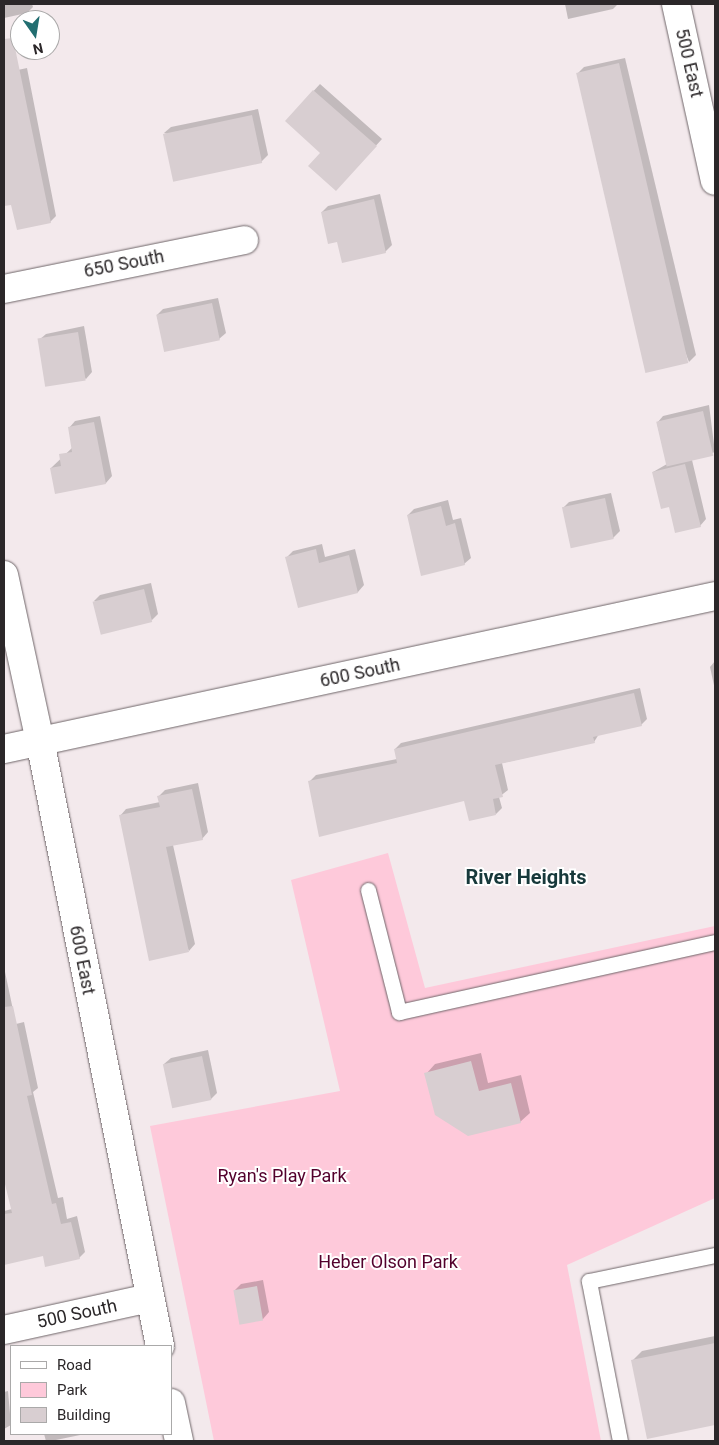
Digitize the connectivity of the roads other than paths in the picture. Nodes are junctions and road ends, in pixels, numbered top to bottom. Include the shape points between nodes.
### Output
1 (676, 4) edge
2 (715, 181) edge
3 (244, 240) dead end
4 (4, 289) edge
5 (4, 575) edge
6 (715, 596) edge
7 (40, 741) junction
8 (4, 749) edge
9 (368, 890) dead end
10 (715, 942) edge
11 (715, 1255) edge
12 (150, 1298) junction
13 (4, 1330) edge
14 (160, 1345) edge
15 (172, 1408) edge
16 (179, 1441) edge
17 (620, 1441) edge

1 - 2 street, 500 East
3 - 4 street, 650 South
5 - 7 street, 600 East
6 - 7 street, 600 South
7 - 8 street, 600 South
7 - 12 street, 600 East
9 - 10 lane via 399,1012
11 - 17 lane via 589,1281
12 - 13 street, 500 South
12 - 14 street, 600 East
15 - 16 street

